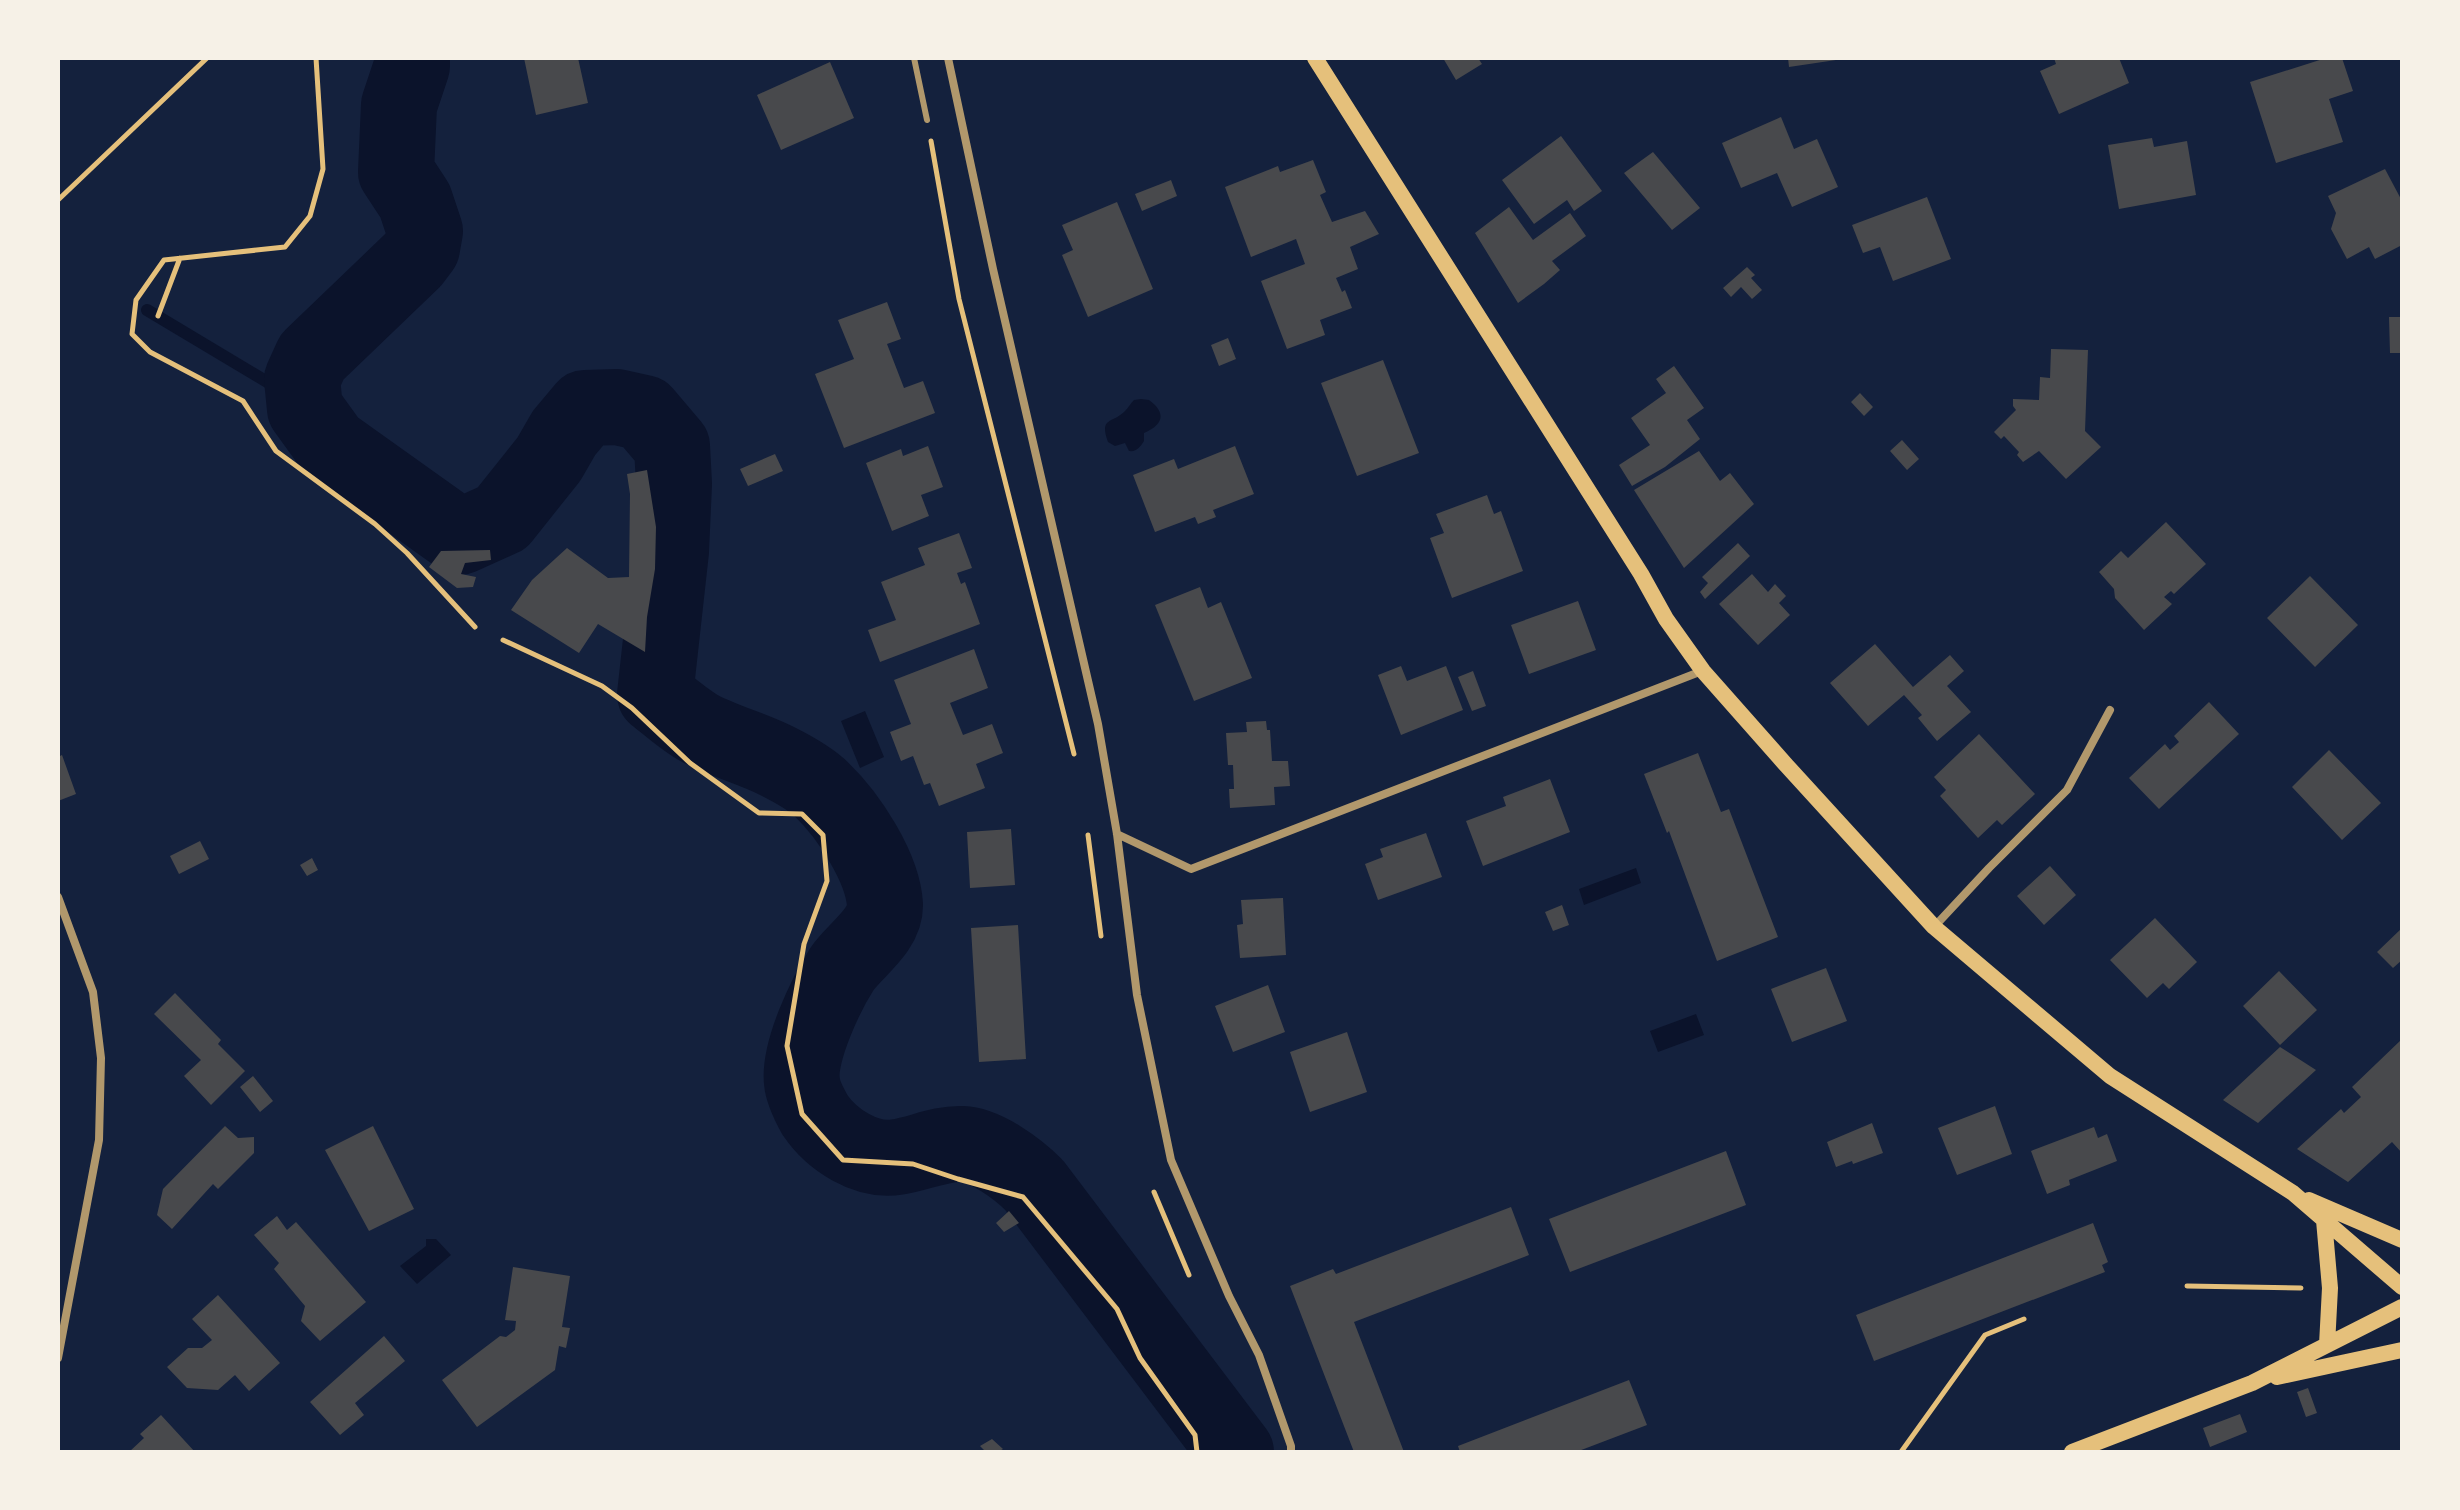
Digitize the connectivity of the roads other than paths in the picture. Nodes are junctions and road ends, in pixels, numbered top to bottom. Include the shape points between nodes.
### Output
1 (914, 58) edge
2 (948, 58) edge
3 (1315, 58) edge
4 (927, 120) road end
5 (1703, 671) junction
6 (2110, 710) dead end
7 (1117, 834) junction
8 (58, 897) edge
9 (1934, 927) junction
10 (2293, 1193) junction
11 (2324, 1220) junction
12 (2402, 1240) edge
13 (2402, 1287) edge
14 (2402, 1307) edge
15 (2327, 1345) junction
16 (2402, 1350) edge
17 (58, 1358) edge
18 (2252, 1383) junction
19 (1291, 1452) edge
20 (2072, 1452) edge

1 - 4 lane
2 - 7 street via 1098,724
3 - 5 main road
5 - 7 street via 1191,869
5 - 9 main road
6 - 9 street via 2067,790
7 - 19 street via 1137,995 1171,1160 1259,1355
8 - 17 street via 93,992 101,1058 99,1140
9 - 10 main road via 2110,1076
10 - 11 main road
10 - 12 main road
11 - 13 main road
11 - 15 main road via 2330,1288
14 - 15 main road
15 - 18 main road
16 - 18 main road
18 - 20 main road

